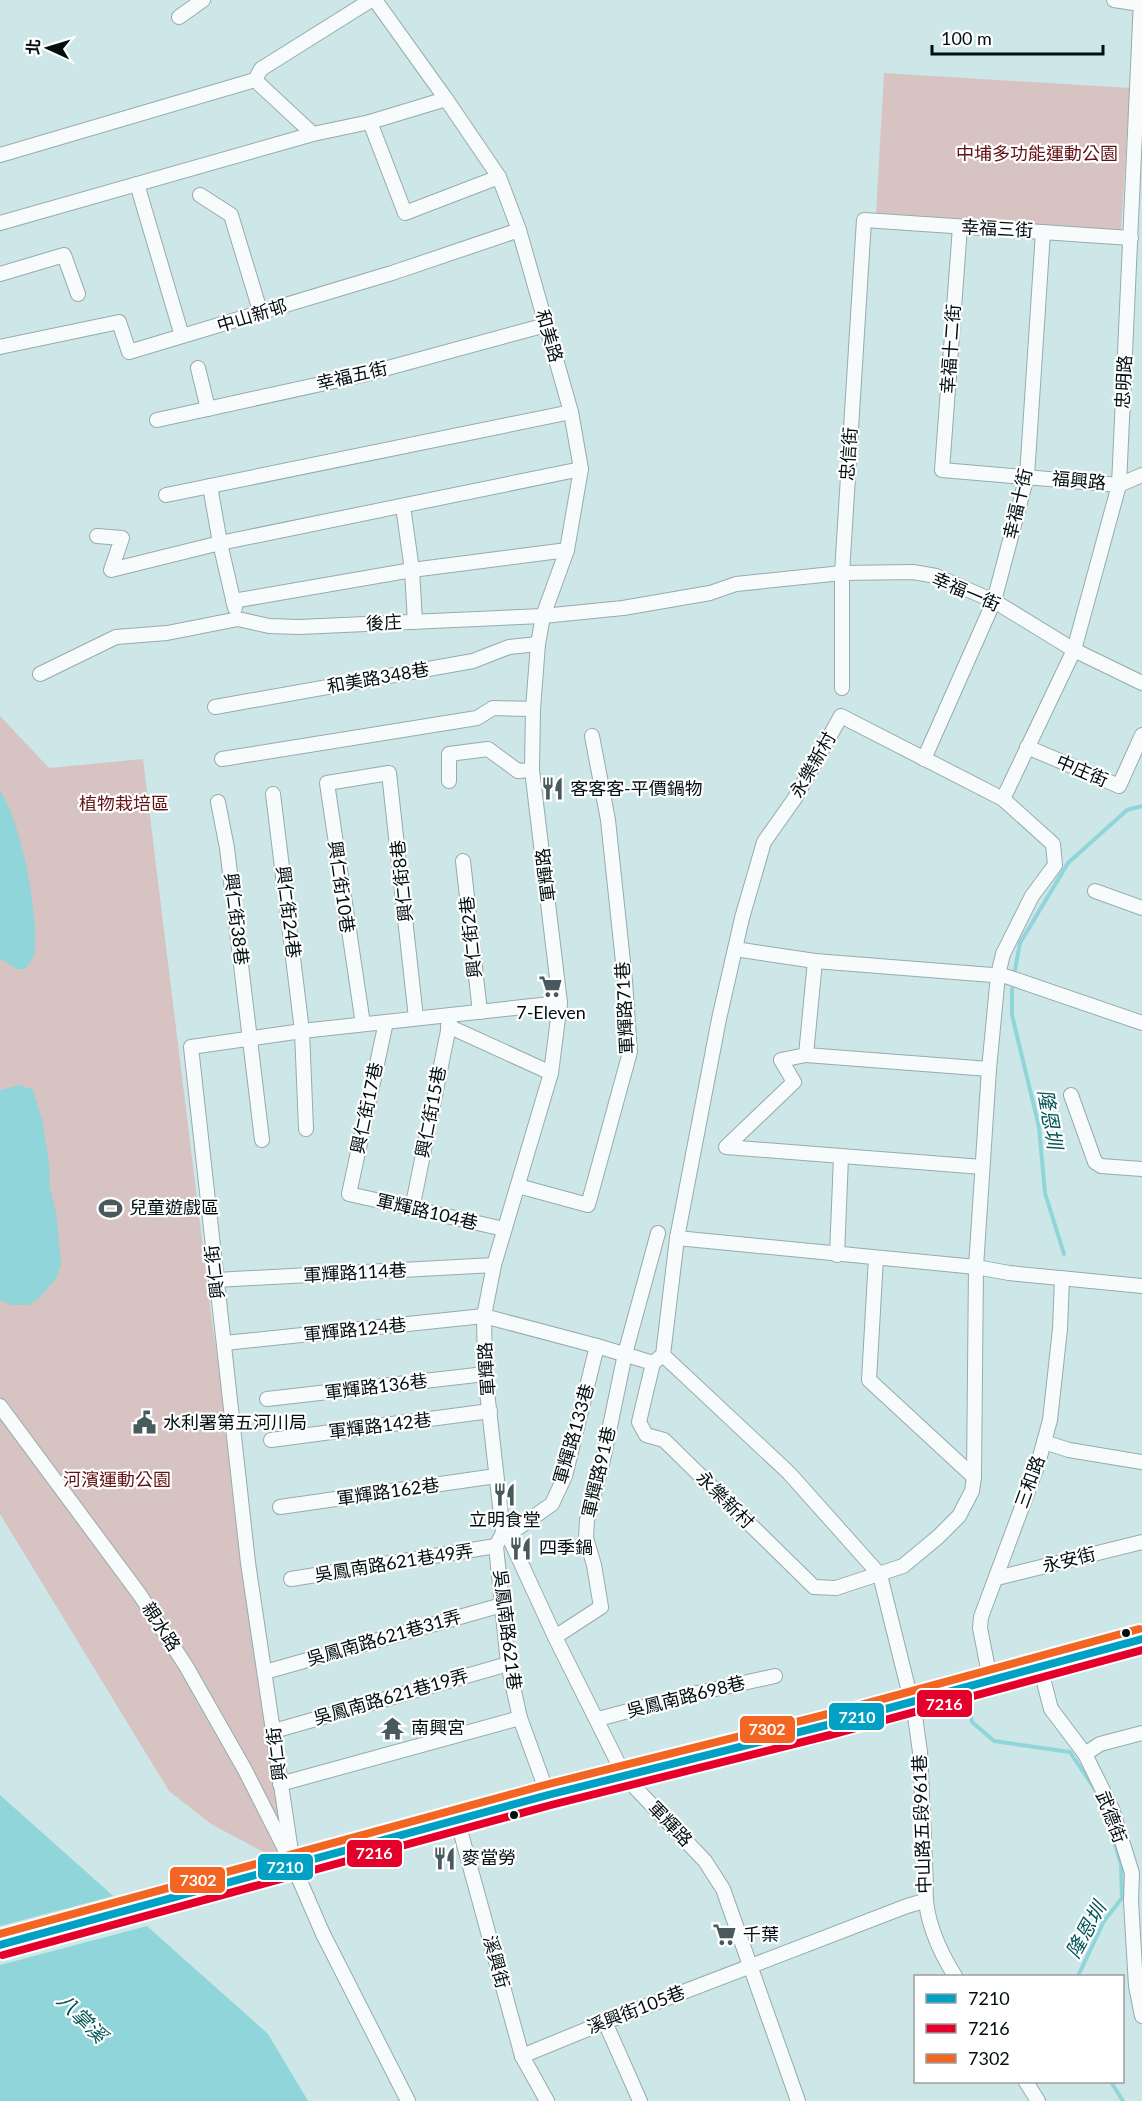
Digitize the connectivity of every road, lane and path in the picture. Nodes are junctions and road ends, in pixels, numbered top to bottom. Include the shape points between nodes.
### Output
1 (203, 0) edge
2 (373, 0) edge
3 (1114, 0) edge
4 (1141, 0) edge
5 (179, 17) dead end
6 (255, 80) junction
7 (446, 99) junction
8 (370, 122) junction
9 (313, 134) junction
10 (0, 155) edge
11 (499, 177) junction
12 (138, 184) junction
13 (200, 195) dead end
14 (864, 220) joint
15 (0, 223) edge
16 (960, 227) junction
17 (519, 230) junction
18 (1043, 232) junction
19 (1131, 238) junction
20 (0, 274) edge
21 (78, 294) dead end
22 (261, 314) junction
23 (546, 325) junction
24 (182, 336) junction
25 (0, 347) edge
26 (198, 368) dead end
27 (208, 409) junction
28 (571, 412) junction
29 (156, 420) dead end
30 (581, 470) junction
31 (942, 470) joint
32 (1142, 475) edge
33 (1027, 476) junction
34 (1119, 485) junction
35 (210, 486) junction
36 (166, 495) dead end
37 (403, 506) junction
38 (97, 536) dead end
39 (220, 543) junction
40 (567, 550) junction
41 (412, 570) junction
42 (842, 573) junction
43 (736, 584) joint
44 (233, 601) junction
45 (994, 601) junction
46 (543, 616) junction
47 (238, 619) junction
48 (415, 622) junction
49 (538, 644) junction
50 (1074, 650) junction
51 (40, 674) dead end
52 (1142, 683) edge
53 (842, 688) dead end
54 (215, 706) dead end
55 (533, 709) junction
56 (1142, 735) edge
57 (592, 736) dead end
58 (1027, 747) junction
59 (222, 759) dead end
60 (924, 759) junction
61 (532, 770) junction
62 (360, 778) joint
63 (448, 781) dead end
64 (273, 794) dead end
65 (1003, 799) junction
66 (218, 802) dead end
67 (463, 861) dead end
68 (1095, 891) dead end
69 (1142, 908) edge
70 (735, 948) junction
71 (815, 961) junction
72 (998, 975) junction
73 (560, 1003) junction
74 (480, 1012) junction
75 (416, 1018) junction
76 (449, 1021) junction
77 (386, 1022) junction
78 (1142, 1023) edge
79 (363, 1024) junction
80 (302, 1031) junction
81 (250, 1037) junction
82 (806, 1055) junction
83 (989, 1069) junction
84 (550, 1072) junction
85 (1071, 1095) dead end
86 (306, 1129) dead end
87 (262, 1140) dead end
88 (841, 1157) junction
89 (982, 1167) junction
90 (1142, 1169) edge
91 (518, 1186) junction
92 (349, 1194) joint
93 (412, 1209) junction
94 (504, 1229) junction
95 (658, 1233) dead end
96 (677, 1238) junction
97 (837, 1255) junction
98 (876, 1258) junction
99 (494, 1265) junction
100 (976, 1268) junction
101 (1062, 1278) junction
102 (216, 1280) junction
103 (1142, 1286) edge
104 (484, 1316) junction
105 (225, 1343) junction
106 (597, 1346) junction
107 (625, 1354) junction
108 (658, 1359) junction
109 (485, 1374) junction
110 (267, 1399) dead end
111 (0, 1406) edge
112 (490, 1411) junction
113 (271, 1440) dead end
114 (1044, 1442) junction
115 (1142, 1462) edge
116 (496, 1476) junction
117 (974, 1477) junction
118 (280, 1507) dead end
119 (505, 1534) junction
120 (1142, 1542) edge
121 (496, 1546) junction
122 (880, 1575) junction
123 (997, 1578) junction
124 (291, 1579) dead end
125 (502, 1605) junction
126 (555, 1637) junction
127 (1142, 1639) edge
128 (508, 1664) junction
129 (1040, 1667) junction
130 (265, 1672) junction
131 (774, 1676) dead end
132 (990, 1679) junction
133 (912, 1701) junction
134 (520, 1718) junction
135 (598, 1719) junction
136 (274, 1731) junction
137 (1142, 1734) edge
138 (1085, 1754) junction
139 (625, 1777) junction
140 (280, 1784) junction
141 (548, 1795) junction
142 (457, 1819) junction
143 (293, 1865) junction
144 (924, 1901) junction
145 (1137, 1901) edge
146 (0, 1945) edge
147 (752, 1966) junction
148 (954, 1975) edge
149 (1139, 1986) edge
150 (1142, 2016) edge
151 (605, 2022) junction
152 (522, 2056) junction
153 (1027, 2083) edge
154 (408, 2101) edge
155 (547, 2101) edge
156 (640, 2101) edge
157 (798, 2101) edge
158 (1038, 2101) edge

1 - 5 street
2 - 6 street via 261,69
2 - 7 street, 和美路
3 - 4 street
4 - 19 street, 忠明路
6 - 9 street
6 - 10 street
7 - 8 street
7 - 11 street, 和美路
8 - 9 street
8 - 11 street via 405,213
9 - 12 street
11 - 17 street, 和美路
12 - 15 street
12 - 24 street
13 - 22 street via 231,215
14 - 16 street, 幸福三街
14 - 42 street, 忠信街
16 - 18 street, 幸福三街
16 - 31 street, 幸福十二街
17 - 22 street, 中山新邨
17 - 23 street, 和美路
18 - 19 street, 幸福三街
18 - 33 street, 幸福十街
19 - 34 street, 忠明路
20 - 21 street via 64,255
22 - 24 street, 中山新邨
23 - 27 street, 幸福五街 via 362,375
23 - 28 street, 和美路
24 - 25 street, 中山新邨 via 129,352 118,322
26 - 27 street
27 - 29 street, 幸福五街
28 - 30 street, 和美路
28 - 35 street
30 - 37 street
30 - 40 street, 和美路
31 - 33 street, 福興路
32 - 34 street, 福興路
33 - 34 street, 福興路
33 - 45 street, 幸福十街
34 - 50 street, 忠明路
35 - 36 street
35 - 39 street
37 - 39 street
37 - 41 street
38 - 39 street via 122,538 111,570
39 - 44 street
40 - 41 street
40 - 46 street, 和美路
41 - 44 street
41 - 48 street
42 - 43 street, 幸福一街
42 - 45 street, 幸福一街 via 913,572 936,576
42 - 53 street, 忠信街
43 - 46 street, 後庄 via 710,593 623,608
44 - 47 street
45 - 50 street, 幸福一街
45 - 60 street, 幸福十街
46 - 48 street, 後庄
46 - 49 street, 和美路
47 - 48 street, 後庄 via 299,627
47 - 51 street, 後庄 via 166,633 116,637
49 - 54 street, 和美路348巷 via 509,647 473,661
49 - 55 street, 和美路
50 - 52 street, 幸福一街
50 - 58 street
55 - 59 street via 493,708 477,718
55 - 61 street, 軍輝路
56 - 58 street, 中庄街 via 1119,786
57 - 91 street, 軍輝路71巷 via 608,820 630,1052 588,1205
58 - 65 street
60 - 65 street, 永樂新村
60 - 70 street, 永樂新村 via 841,716 795,798 764,842
61 - 63 street via 518,771 488,749 449,754
61 - 73 street, 軍輝路
62 - 75 street, 興仁街8巷 via 389,774
62 - 79 street, 興仁街10巷 via 327,783
64 - 80 street, 興仁街24巷
65 - 72 street, 永樂新村 via 1053,844 1055,865 1032,896 1003,954
66 - 81 street, 興仁街38巷
67 - 74 street, 興仁街2巷
68 - 69 street
70 - 71 street
70 - 96 street, 永樂新村
71 - 72 street
71 - 82 street
72 - 78 street
72 - 83 street, 永樂新村
73 - 74 street, 興仁街
73 - 84 street, 軍輝路
74 - 76 street, 興仁街
75 - 76 street, 興仁街
75 - 77 street, 興仁街
76 - 84 street
76 - 93 street, 興仁街15巷
77 - 79 street, 興仁街
77 - 92 street, 興仁街17巷
79 - 80 street, 興仁街
80 - 81 street, 興仁街
80 - 86 street, 興仁街24巷
81 - 87 street, 興仁街38巷
81 - 102 street, 興仁街 via 191,1047
82 - 83 street
82 - 88 street via 781,1060 794,1082 726,1147
83 - 89 street, 永樂新村
84 - 91 street, 軍輝路
85 - 90 street via 1095,1162 1101,1166
88 - 89 street
88 - 97 street
89 - 100 street, 永樂新村
91 - 94 street, 軍輝路
92 - 93 street, 軍輝路104巷
93 - 94 street, 軍輝路104巷
94 - 99 street, 軍輝路
95 - 107 street, 軍輝路91巷
96 - 97 street
96 - 108 street, 永樂新村
97 - 98 street
98 - 100 street
98 - 117 street via 869,1380
99 - 102 street, 軍輝路114巷
99 - 104 street, 軍輝路
100 - 101 street
100 - 117 street, 永樂新村
101 - 103 street
101 - 114 street, 三和路 via 1060,1329
102 - 105 street, 興仁街
104 - 105 street, 軍輝路124巷
104 - 106 street
104 - 109 street, 軍輝路
105 - 130 street, 興仁街
106 - 107 street
106 - 119 street, 軍輝路133巷 via 565,1476 552,1504
107 - 108 street
107 - 126 street, 軍輝路91巷 via 587,1520 586,1538 601,1607
108 - 122 street via 789,1473
108 - 122 street, 永樂新村 via 639,1422 646,1435 664,1440 814,1587 836,1588
109 - 110 street, 軍輝路136巷
109 - 112 street, 軍輝路
111 - 143 street, 親水路 via 140,1595 186,1666
112 - 113 street, 軍輝路142巷
112 - 116 street, 軍輝路
114 - 115 street
114 - 123 street, 三和路
116 - 118 street, 軍輝路162巷
116 - 119 street, 軍輝路
117 - 122 street, 永樂新村 via 972,1491 959,1516 903,1566
119 - 121 street, 吳鳳南路621巷
119 - 126 street, 軍輝路
120 - 123 street, 永安街
121 - 124 street, 吳鳳南路621巷49弄
121 - 125 street, 吳鳳南路621巷
122 - 133 street
123 - 132 street, 三和路 via 980,1628
125 - 128 street, 吳鳳南路621巷
125 - 130 street, 吳鳳南路621巷31弄
126 - 135 street, 軍輝路
127 - 129 main road
128 - 134 street, 吳鳳南路621巷
128 - 136 street, 吳鳳南路621巷19弄
129 - 132 main road
129 - 138 street, 武德街 via 1051,1709
130 - 136 street, 興仁街
131 - 135 street, 吳鳳南路698巷
132 - 133 main road
133 - 139 main road
133 - 144 street, 中山路五段961巷 via 920,1752
134 - 140 street
134 - 141 street, 吳鳳南路621巷
135 - 139 street, 軍輝路
136 - 140 street, 興仁街
137 - 138 street via 1100,1744
138 - 145 street, 武德街 via 1112,1809
139 - 141 main road
139 - 147 street, 軍輝路 via 705,1861 723,1888
140 - 143 street, 興仁街
141 - 142 main road
142 - 143 main road
142 - 152 street, 溪興街
143 - 146 main road
143 - 154 street via 323,1934
144 - 147 street
144 - 148 street, 中山路五段961巷
145 - 149 street, 武德街
147 - 151 street, 溪興街105巷
147 - 157 street, 軍輝路
149 - 150 street, 武德街
151 - 152 street, 溪興街105巷
151 - 156 street
152 - 155 street, 溪興街
153 - 158 street

